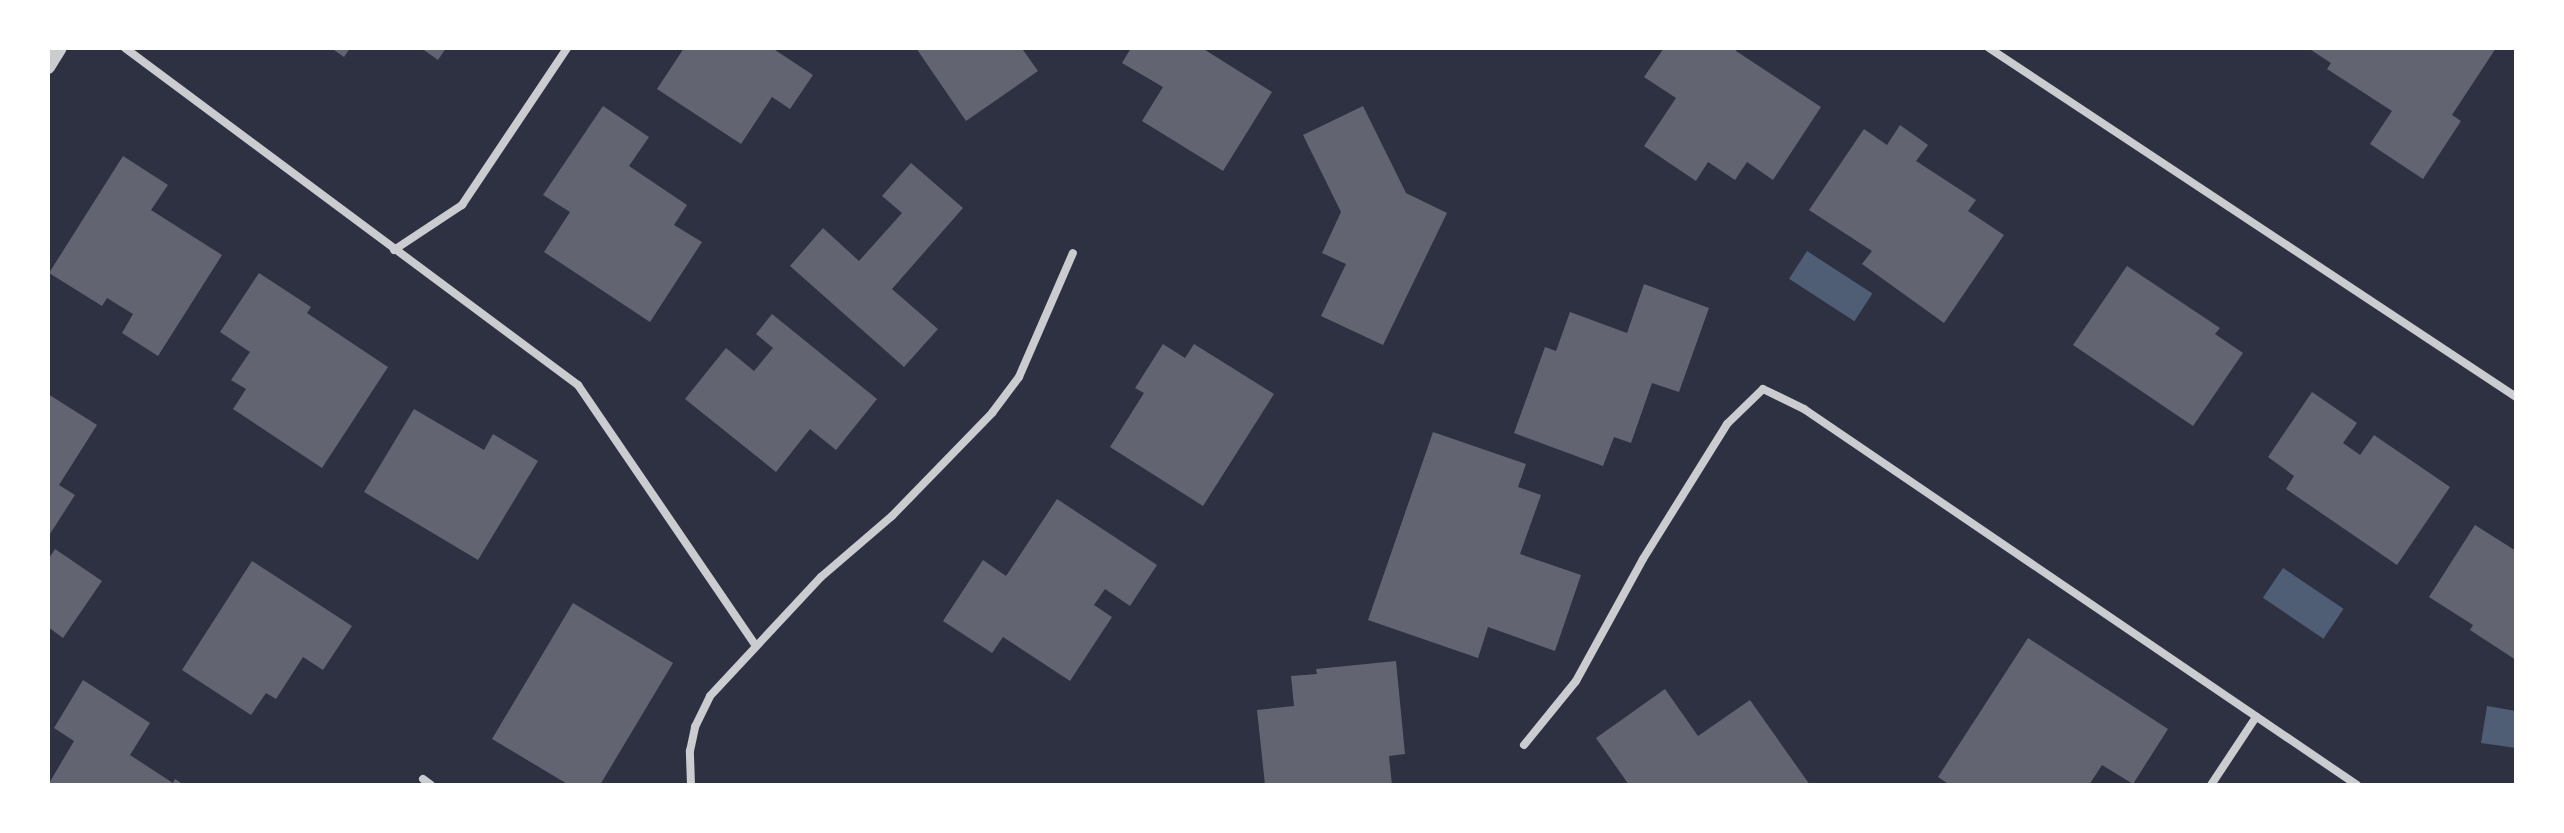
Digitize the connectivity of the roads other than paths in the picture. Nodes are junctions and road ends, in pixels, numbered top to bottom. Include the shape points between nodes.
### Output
1 (60, 48) edge
2 (125, 48) edge
3 (567, 48) edge
4 (1989, 48) edge
5 (48, 67) edge
6 (394, 250) junction
7 (1073, 253) dead end
8 (2516, 397) edge
9 (755, 644) junction
10 (2256, 717) junction
11 (1524, 745) dead end
12 (691, 785) edge
13 (2211, 785) edge
14 (2357, 785) edge

1 - 5 street
2 - 6 street
3 - 6 street via 462,205
4 - 8 street
6 - 9 street via 578,385
7 - 9 street via 1019,377 992,413
9 - 12 street via 710,696 695,727
10 - 11 street via 1804,409 1763,389 1727,424 1643,559 1576,681
10 - 13 street
10 - 14 street

